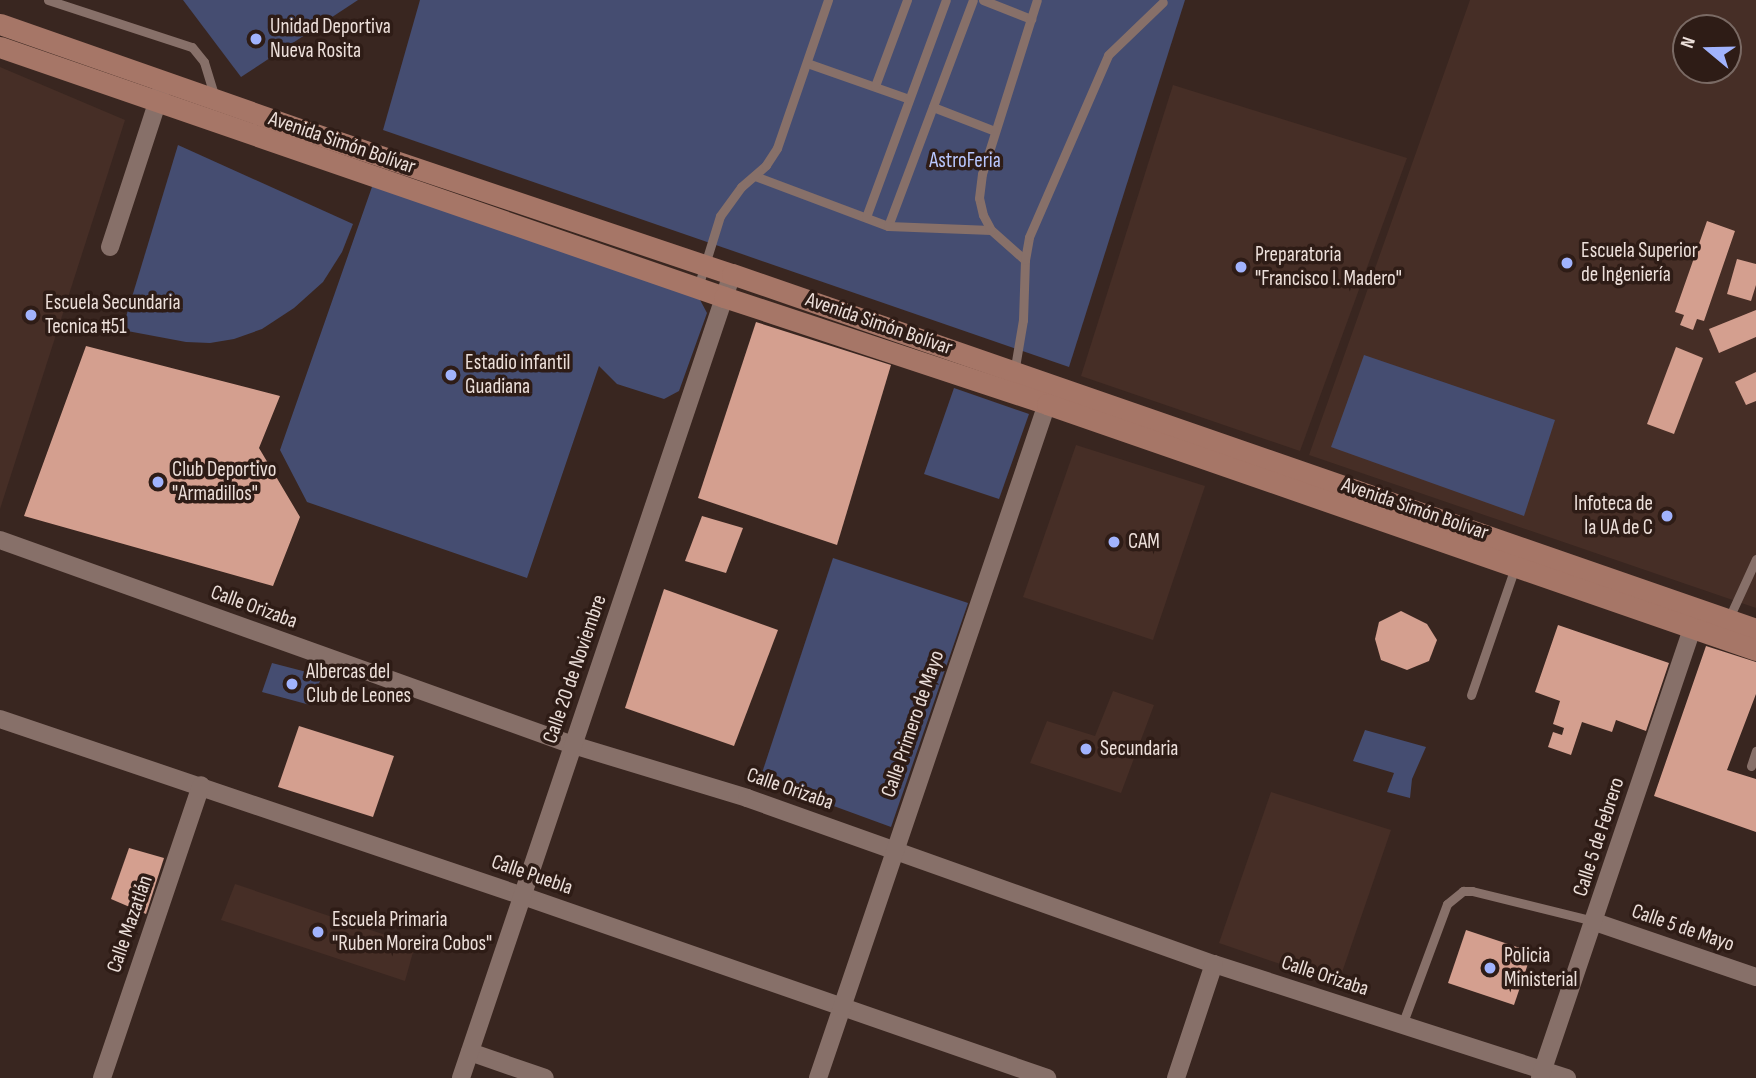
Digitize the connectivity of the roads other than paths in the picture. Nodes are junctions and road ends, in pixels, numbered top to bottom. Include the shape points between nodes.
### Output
1 (48, 0) edge
2 (828, 0) edge
3 (907, 0) edge
4 (946, 0) edge
5 (973, 0) edge
6 (983, 0) edge
7 (1037, 0) edge
8 (1163, 2) dead end
9 (1031, 19) junction
10 (0, 24) edge
11 (0, 47) edge
12 (807, 63) junction
13 (165, 81) junction
14 (875, 86) junction
15 (215, 99) junction
16 (909, 99) junction
17 (158, 101) junction
18 (933, 107) junction
19 (995, 131) junction
20 (755, 176) junction
21 (866, 217) junction
22 (888, 226) junction
23 (991, 230) junction
24 (110, 247) dead end
25 (1025, 260) junction
26 (705, 265) junction
27 (732, 274) junction
28 (697, 288) junction
29 (724, 298) junction
30 (1013, 382) junction
31 (1051, 394) junction
32 (1381, 498) junction
33 (1374, 519) junction
34 (0, 540) edge
35 (1756, 559) edge
36 (1515, 567) junction
37 (1696, 618) junction
38 (1725, 629) junction
39 (1756, 629) edge
40 (1756, 650) edge
41 (1471, 695) dead end
42 (0, 719) edge
43 (573, 745) junction
44 (1756, 751) edge
45 (1751, 766) dead end
46 (201, 785) junction
47 (894, 849) junction
48 (523, 895) junction
49 (1595, 922) junction
50 (1214, 964) junction
51 (1756, 977) edge
52 (841, 1008) junction
53 (1402, 1025) junction
54 (470, 1052) junction
55 (1542, 1074) edge
56 (102, 1078) edge
57 (461, 1078) edge
58 (545, 1078) edge
59 (818, 1078) edge
60 (1047, 1078) edge
61 (1176, 1078) edge
62 (1567, 1078) edge

1 - 15 lane via 192,47 204,62
2 - 12 lane
3 - 14 lane
4 - 16 lane
5 - 18 lane
6 - 9 lane
7 - 9 lane
8 - 25 lane via 1108,55 1029,237
9 - 19 lane
10 - 13 street, Avenida Simón Bolívar
11 - 17 street, Avenida Simón Bolívar
12 - 14 lane
12 - 20 lane via 777,148
13 - 15 street, Avenida Simón Bolívar
13 - 17 street
14 - 16 lane
15 - 26 street, Avenida Simón Bolívar
16 - 21 lane
17 - 24 street
17 - 28 street, Avenida Simón Bolívar
18 - 19 lane
18 - 22 lane
19 - 23 lane via 979,198
20 - 21 lane
20 - 26 lane via 720,216
21 - 22 lane
22 - 23 lane
23 - 25 lane
25 - 30 lane via 1023,320
26 - 27 street, Avenida Simón Bolívar
26 - 28 lane
27 - 29 street, Calle 20 de Noviembre
27 - 30 street, Avenida Simón Bolívar
28 - 29 street, Avenida Simón Bolívar
29 - 30 street, Avenida Simón Bolívar
29 - 43 street, Calle 20 de Noviembre
30 - 31 street, Avenida Simón Bolívar
31 - 32 street, Avenida Simón Bolívar
31 - 33 street, Avenida Simón Bolívar
31 - 47 street, Calle Primero de Mayo
32 - 33 street
32 - 37 street, Avenida Simón Bolívar
33 - 36 street, Avenida Simón Bolívar
34 - 43 street, Calle Orizaba
35 - 38 lane
36 - 37 street, Avenida Simón Bolívar
36 - 41 lane
37 - 38 street, Avenida Simón Bolívar
37 - 49 street, Calle 5 de Febrero
38 - 39 street, Avenida Simón Bolívar
38 - 40 street, Avenida Simón Bolívar
42 - 46 street, Calle Puebla
43 - 47 street, Calle Orizaba
43 - 48 street, Calle 20 de Noviembre
44 - 45 lane
46 - 48 street, Calle Puebla
46 - 56 street, Calle Mazatlán
47 - 50 street, Calle Orizaba
47 - 52 street, Calle Primero de Mayo
48 - 52 street, Calle Puebla
48 - 54 street, Calle 20 de Noviembre
49 - 51 street, Calle 5 de Mayo
49 - 53 lane via 1462,891 1447,904
49 - 55 street, Calle 5 de Febrero
50 - 53 street, Calle Orizaba
50 - 61 street
52 - 59 street, Calle Primero de Mayo
52 - 60 street, Calle Puebla
53 - 55 street, Calle Orizaba
54 - 57 street, Calle 20 de Noviembre
54 - 58 street
55 - 62 street, Calle Orizaba

